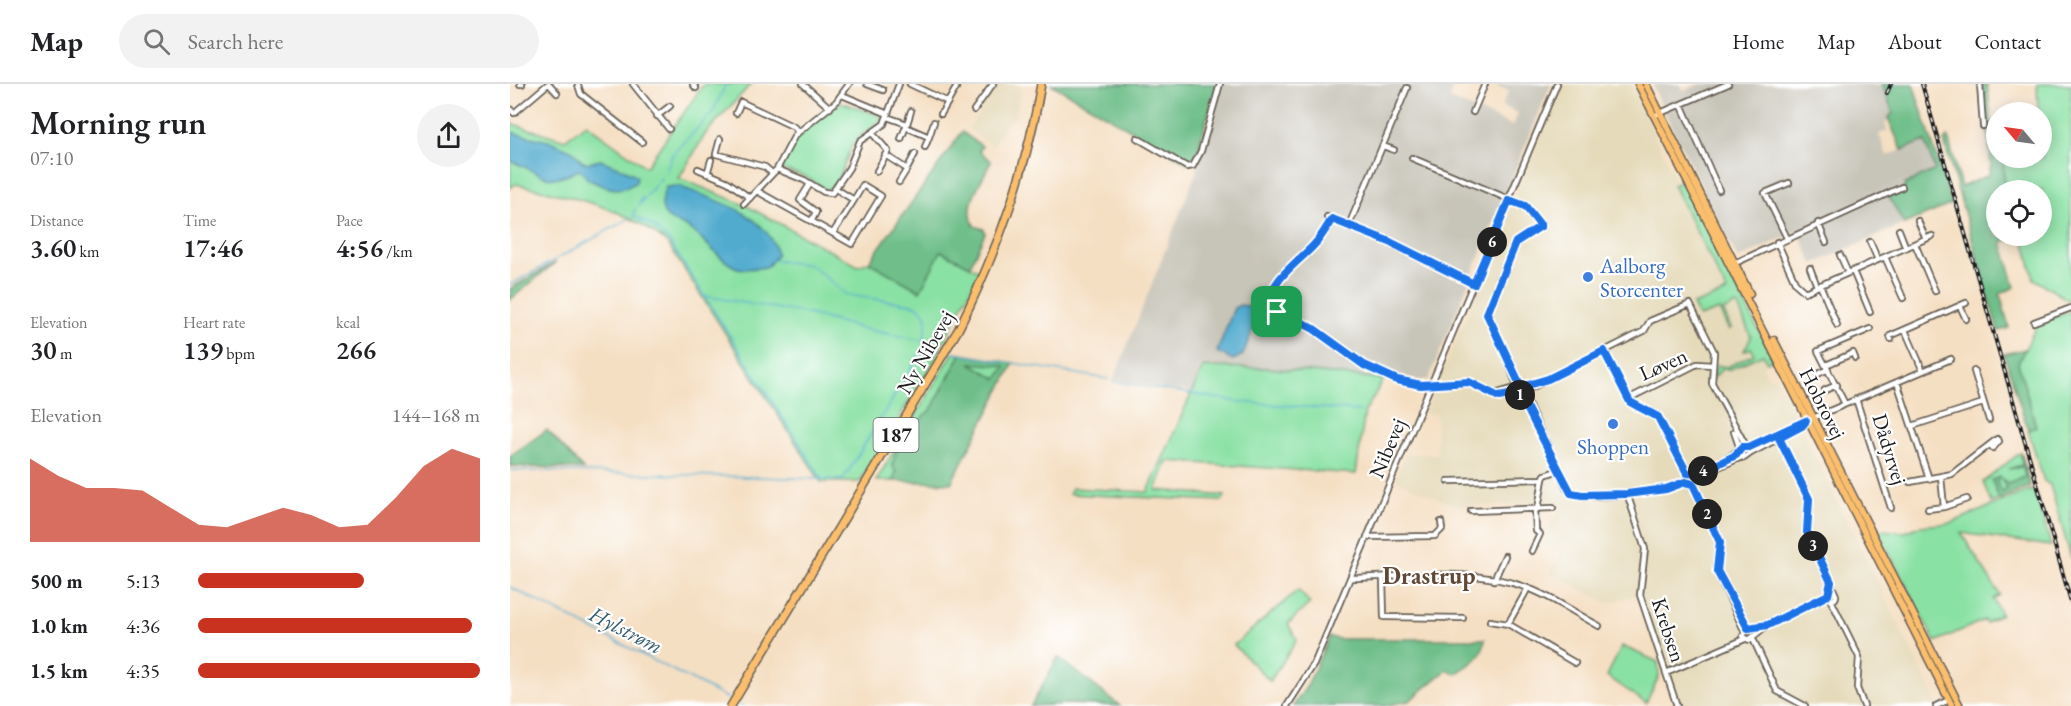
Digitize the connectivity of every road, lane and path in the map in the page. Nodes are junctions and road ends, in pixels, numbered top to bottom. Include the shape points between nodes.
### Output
1 (549, 84) edge
2 (578, 84) edge
3 (633, 84) edge
4 (803, 84) edge
5 (849, 84) edge
6 (867, 84) edge
7 (899, 84) edge
8 (910, 84) edge
9 (993, 84) edge
10 (1041, 84) edge
11 (1220, 84) edge
12 (1485, 84) edge
13 (1557, 84) edge
14 (1638, 84) edge
15 (1646, 84) edge
16 (1728, 84) edge
17 (1980, 84) edge
18 (540, 86) edge
19 (873, 86) junction
20 (956, 88) dead end
21 (1407, 88) dead end
22 (883, 90) dead end
23 (557, 93) dead end
24 (870, 94) dead end
25 (842, 95) junction
26 (948, 102) junction
27 (1682, 104) junction
28 (670, 106) dead end
29 (830, 108) junction
30 (510, 109) edge
31 (974, 110) dead end
32 (911, 111) dead end
33 (1473, 112) dead end
34 (736, 113) dead end
35 (941, 114) dead end
36 (1657, 115) junction
37 (887, 116) junction
38 (657, 117) junction
39 (934, 122) dead end
40 (906, 126) junction
41 (1983, 126) dead end
42 (669, 129) dead end
43 (798, 132) junction
44 (872, 133) junction
45 (929, 136) junction
46 (1137, 138) dead end
47 (720, 139) dead end
48 (901, 139) dead end
49 (642, 142) dead end
50 (891, 145) dead end
51 (1383, 146) junction
52 (925, 147) dead end
53 (1027, 147) junction
54 (1394, 150) dead end
55 (887, 153) junction
56 (915, 154) dead end
57 (1412, 159) dead end
58 (711, 160) dead end
59 (698, 169) dead end
60 (907, 169) junction
61 (775, 171) junction
62 (877, 171) dead end
63 (707, 174) junction
64 (899, 183) dead end
65 (1789, 183) dead end
66 (810, 184) junction
67 (1902, 187) dead end
68 (836, 189) junction
69 (1719, 190) dead end
70 (757, 191) junction
71 (750, 198) junction
72 (854, 200) junction
73 (1509, 200) junction
74 (744, 204) dead end
75 (812, 220) junction
76 (1918, 221) dead end
77 (1818, 224) junction
78 (1349, 225) junction
79 (1899, 230) dead end
80 (833, 233) junction
81 (1932, 236) dead end
82 (1787, 238) junction
83 (1926, 239) junction
84 (1777, 242) junction
85 (1826, 242) dead end
86 (1870, 242) dead end
87 (1915, 244) junction
88 (1906, 248) junction
89 (1840, 255) dead end
90 (1885, 257) junction
91 (1878, 260) junction
92 (1733, 264) junction
93 (1810, 268) dead end
94 (1850, 272) junction
95 (1474, 284) junction
96 (1819, 286) junction
97 (1935, 291) dead end
98 (1900, 295) dead end
99 (2071, 308) edge
100 (1870, 312) dead end
101 (1966, 319) dead end
102 (1835, 320) junction
103 (1828, 322) dead end
104 (2034, 322) dead end
105 (1837, 326) dead end
106 (1870, 329) dead end
107 (1905, 330) junction
108 (1891, 339) dead end
109 (1604, 351) junction
110 (1855, 358) dead end
111 (1951, 359) dead end
112 (1712, 365) junction
113 (1827, 367) junction
114 (1923, 371) junction
115 (1974, 371) dead end
116 (1818, 374) dead end
117 (1897, 382) junction
118 (1432, 384) junction
119 (1837, 385) junction
120 (1520, 390) junction
121 (1825, 390) dead end
122 (1628, 399) junction
123 (1856, 399) junction
124 (1845, 404) junction
125 (1983, 404) junction
126 (1810, 419) junction
127 (1989, 420) dead end
128 (1732, 423) junction
129 (1912, 426) junction
130 (1779, 438) junction
131 (1991, 446) dead end
132 (1749, 448) junction
133 (1739, 450) junction
134 (1742, 457) junction
135 (1559, 470) junction
136 (1687, 473) junction
137 (1696, 476) junction
138 (1941, 477) junction
139 (1543, 479) junction
140 (1929, 479) junction
141 (1448, 481) dead end
142 (1685, 482) junction
143 (1910, 482) dead end
144 (1693, 484) junction
145 (1627, 494) junction
146 (1967, 499) dead end
147 (1944, 507) junction
148 (1553, 508) dead end
149 (1891, 508) dead end
150 (1536, 509) junction
151 (1928, 509) dead end
152 (1471, 511) dead end
153 (1442, 522) dead end
154 (1367, 537) junction
155 (1532, 551) dead end
156 (1505, 556) dead end
157 (1350, 578) junction
158 (1383, 578) junction
159 (1494, 580) junction
160 (1528, 588) junction
161 (1831, 596) junction
162 (1463, 618) dead end
163 (1490, 621) dead end
164 (1508, 624) junction
165 (1599, 626) dead end
166 (1749, 634) junction
167 (1575, 663) dead end
168 (1666, 673) junction
169 (1953, 704) edge
170 (731, 706) edge
171 (1287, 706) edge
172 (1677, 706) edge
173 (1805, 706) edge
174 (1864, 706) edge
175 (1936, 706) edge

1 - 18 street
1 - 23 street
2 - 49 street via 581,94
3 - 38 street via 656,110
4 - 29 street
5 - 25 street
6 - 19 street
7 - 37 street
8 - 26 street
9 - 31 street
10 - 53 highway
10 - 53 highway, Ny Nibevej / 187
11 - 46 street via 1194,166 1187,167
12 - 33 street
13 - 73 street, Nibevej
14 - 36 main road, Hobrovej
15 - 36 main road, Hobrovej
16 - 27 street
17 - 41 street
18 - 30 street via 514,113
19 - 22 street
19 - 24 street
20 - 26 street
21 - 51 street
25 - 29 street
25 - 37 street
26 - 35 street
27 - 36 street
27 - 69 street
28 - 38 street
29 - 43 street
32 - 40 street
34 - 43 street via 741,102
36 - 92 main road, Hobrovej
37 - 40 street
37 - 44 street
38 - 42 street
39 - 45 street
40 - 45 street
40 - 48 street
43 - 61 street
44 - 55 street
44 - 68 street via 856,146
45 - 52 street
47 - 61 street via 716,154
50 - 55 street
51 - 54 street
51 - 78 street
53 - 170 highway, Ny Nibevej / 187 via 996,246 958,330
55 - 60 street
55 - 62 street
56 - 60 street
57 - 73 street
58 - 63 street
59 - 63 street
60 - 64 street
61 - 66 street
61 - 70 street
63 - 71 street via 728,182
65 - 82 street via 1765,193
66 - 68 street via 828,194
66 - 75 street via 800,200 816,212
67 - 77 street
68 - 72 street
70 - 71 street
70 - 75 street
71 - 74 street
72 - 80 street
72 - 80 street via 863,185 881,196 852,244
73 - 95 street, Nibevej
73 - 120 street via 1525,206 1541,226 1516,242 1488,310
75 - 80 street
76 - 83 street
77 - 82 street
77 - 85 street
78 - 95 street
78 - 118 street via 1330,218 1313,246 1284,274 1269,305 1314,329 1377,372 1408,384
79 - 88 street
81 - 83 street
82 - 84 street
83 - 87 street
84 - 92 street
84 - 96 street via 1800,290
86 - 91 street
87 - 88 street
87 - 97 street
88 - 90 street
89 - 94 street
90 - 91 street
90 - 98 street
91 - 94 street
92 - 126 main road, Hobrovej
93 - 96 street
94 - 96 street
94 - 100 street
95 - 118 street, Nibevej
96 - 102 street
99 - 104 street
101 - 107 street via 1963,304
102 - 103 street
102 - 105 street
106 - 113 street via 1818,351
107 - 108 street via 1890,336
107 - 114 street
109 - 112 street, Løven via 1644,331 1650,321 1690,304 1714,352
109 - 120 street, Løven
109 - 122 street
110 - 113 street via 1853,353
111 - 114 street
112 - 122 street, Løven via 1697,364
112 - 128 street, Løven via 1712,383
113 - 116 street
113 - 119 street
114 - 117 street
115 - 125 street
117 - 123 street
117 - 129 street
118 - 120 street via 1469,382 1503,398
118 - 154 street, Nibevej
119 - 121 street
119 - 124 street
120 - 135 street
122 - 136 street via 1658,417
123 - 124 street
123 - 149 street, Dådyrvej
124 - 126 street
125 - 127 street
125 - 129 street
126 - 130 street
126 - 132 street
126 - 169 main road, Hobrovej
126 - 169 main road, Hobrovej
128 - 132 street, Løven
128 - 133 street, Løven
129 - 140 street
130 - 132 street
130 - 161 street via 1809,499 1807,532 1831,582
131 - 138 street via 1969,464
132 - 133 street
132 - 134 street via 1747,458
133 - 134 street, Løven
133 - 137 street
134 - 137 street
135 - 139 street
135 - 145 street via 1567,489 1576,495
136 - 137 street
136 - 142 street
137 - 144 street
138 - 140 street
138 - 147 street
139 - 141 street
139 - 150 street
140 - 143 street
142 - 144 street
142 - 145 street via 1666,489
144 - 166 street via 1720,542 1716,569
145 - 168 street, Krebsen via 1645,549 1640,595
146 - 147 street
147 - 151 street
148 - 150 street
150 - 152 street
150 - 155 street via 1536,531 1540,534
153 - 154 street via 1442,529 1435,536
154 - 157 street, Nibevej
156 - 159 street
157 - 158 street
157 - 171 street, Nibevej via 1307,678
158 - 159 street via 1464,576
158 - 162 street via 1384,617
159 - 160 street
160 - 164 street
160 - 165 street
161 - 166 street
161 - 174 street via 1859,657 1857,688
163 - 164 street
164 - 167 street
166 - 168 street
166 - 173 street via 1777,691
168 - 172 street, Krebsen
169 - 175 street

